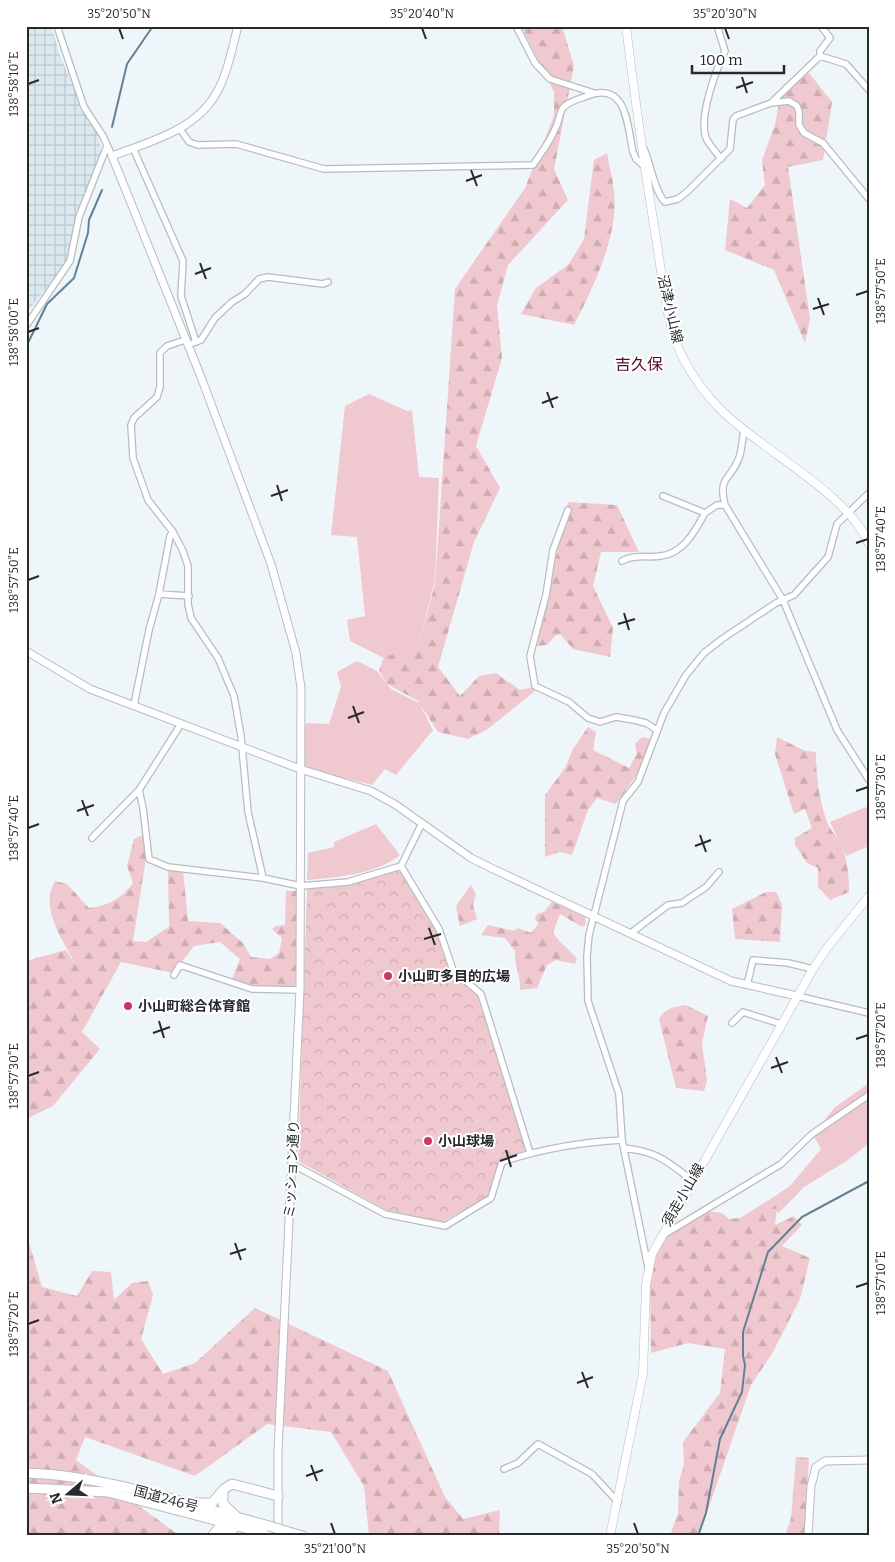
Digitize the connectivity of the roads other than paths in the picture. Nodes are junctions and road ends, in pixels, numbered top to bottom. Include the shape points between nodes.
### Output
1 (57, 26) edge
2 (238, 26) edge
3 (516, 26) edge
4 (626, 26) edge
5 (717, 26) edge
6 (821, 26) edge
7 (820, 56) junction
8 (869, 90) edge
9 (594, 93) junction
10 (772, 103) junction
11 (180, 129) junction
12 (641, 140) junction
13 (106, 146) junction
14 (134, 148) junction
15 (112, 156) junction
16 (721, 159) junction
17 (645, 168) junction
18 (869, 199) edge
19 (328, 282) dead end
20 (26, 326) edge
21 (186, 342) junction
22 (196, 342) junction
23 (744, 431) junction
24 (869, 493) edge
25 (662, 496) dead end
26 (725, 505) junction
27 (568, 510) dead end
28 (848, 512) junction
29 (705, 513) junction
30 (173, 532) junction
31 (869, 544) edge
32 (622, 561) dead end
33 (159, 594) junction
34 (188, 596) junction
35 (783, 600) junction
36 (26, 651) edge
37 (134, 706) junction
38 (181, 724) junction
39 (657, 730) junction
40 (242, 748) junction
41 (300, 769) junction
42 (869, 780) edge
43 (138, 790) junction
44 (422, 823) junction
45 (92, 838) dead end
46 (401, 866) junction
47 (719, 872) dead end
48 (264, 878) junction
49 (302, 886) junction
50 (869, 896) edge
51 (593, 916) junction
52 (631, 933) junction
53 (813, 969) junction
54 (174, 975) dead end
55 (747, 985) junction
56 (300, 990) junction
57 (797, 996) junction
58 (869, 1013) edge
59 (732, 1023) dead end
60 (780, 1024) junction
61 (869, 1095) edge
62 (622, 1140) junction
63 (624, 1148) junction
64 (530, 1153) junction
65 (292, 1164) junction
66 (692, 1180) junction
67 (659, 1238) junction
68 (648, 1267) junction
69 (869, 1460) edge
70 (504, 1469) dead end
71 (26, 1473) edge
72 (26, 1488) edge
73 (223, 1491) junction
74 (278, 1496) junction
75 (177, 1502) junction
76 (618, 1502) junction
77 (200, 1515) junction
78 (238, 1518) junction
79 (271, 1533) edge
80 (211, 1536) edge
81 (304, 1536) edge
82 (610, 1536) edge
83 (808, 1536) edge

1 - 13 street via 84,107
2 - 11 street via 217,92 203,111
3 - 9 street via 535,63 550,79
4 - 12 main road, 沼津小山線
5 - 16 street via 725,51 714,73 704,125 706,139
6 - 7 street via 830,38
7 - 8 street via 846,64
7 - 10 street
9 - 11 street via 563,108 556,129 533,165 324,170 236,144 198,145 189,142
9 - 17 street via 613,94 620,102 633,152
10 - 16 street via 736,116 730,149
10 - 18 street via 789,101 797,106 804,133 823,143
11 - 14 street
12 - 16 street via 660,197 665,202 678,199
12 - 17 main road, 沼津小山線
13 - 15 street
13 - 20 street via 79,217 70,261
14 - 15 street
14 - 22 street via 183,261 181,296
15 - 21 street, ミッション通り
17 - 23 main road, 沼津小山線 via 668,311 683,358 702,389
19 - 22 street via 259,279 215,318 207,334
21 - 22 street
21 - 30 street via 167,346 160,353 158,397 134,418 130,434 133,458 148,500
21 - 41 street, ミッション通り via 271,564 286,612 301,688
23 - 26 street via 739,458 723,483
23 - 28 main road, 沼津小山線
24 - 28 street
25 - 29 street
26 - 29 street via 718,505
26 - 35 street
27 - 39 street via 552,550 546,595 530,656 536,686 570,702 588,718 600,722 616,717 634,720
28 - 31 main road, 沼津小山線
28 - 35 street via 837,524 828,557 794,595
29 - 32 street via 693,536 679,548 662,556 634,556
30 - 33 street
30 - 34 street via 188,566
33 - 34 street
33 - 37 street
34 - 40 street via 191,618 218,658 234,696
35 - 39 street via 704,653 673,695
35 - 42 street via 837,730
36 - 37 street via 90,689
37 - 38 street
38 - 40 street
38 - 43 street
39 - 51 street via 638,782 623,800
40 - 41 street
40 - 48 street via 248,812
41 - 44 street via 371,791
41 - 49 street, ミッション通り
43 - 45 street
43 - 48 street via 149,858 168,867 190,871
44 - 46 street
44 - 51 street via 471,858
46 - 49 street via 348,882
46 - 64 street via 439,929 453,970 481,994
47 - 52 street via 706,887 682,903 668,905
48 - 49 street
49 - 56 street, ミッション通り
50 - 53 main road, 須走小山線
51 - 52 street
51 - 62 street via 587,956 588,1001 619,1094
52 - 55 street
53 - 55 street via 788,962 753,960
53 - 57 main road, 須走小山線
54 - 56 street via 180,965 252,989
55 - 57 street
56 - 65 street, ミッション通り
57 - 58 street
57 - 60 main road, 須走小山線
59 - 60 street via 744,1012
60 - 66 main road, 須走小山線
61 - 67 street via 812,1134 781,1164
62 - 63 street
62 - 64 street via 583,1142
63 - 66 street via 658,1155
63 - 68 street
64 - 65 street via 502,1162 491,1198 445,1226 386,1214
65 - 74 street, ミッション通り
66 - 67 main road, 須走小山線
67 - 68 main road, 須走小山線
68 - 76 main road, 須走小山線 via 643,1373
69 - 83 street via 825,1461 816,1467 811,1486
70 - 76 street via 518,1463 538,1444 592,1474
71 - 75 highway, 国道246号 via 68,1476
72 - 77 highway, 国道246号 via 122,1494
73 - 74 highway via 232,1484
73 - 75 highway via 209,1504
73 - 78 highway via 223,1504
74 - 79 street, ミッション通り
75 - 78 highway, 国道246号
76 - 82 main road, 須走小山線
77 - 79 highway, 国道246号
77 - 80 highway via 209,1524
78 - 79 highway, 国道246号
79 - 80 highway via 225,1527 215,1529
79 - 81 highway, 国道246号, bridge

